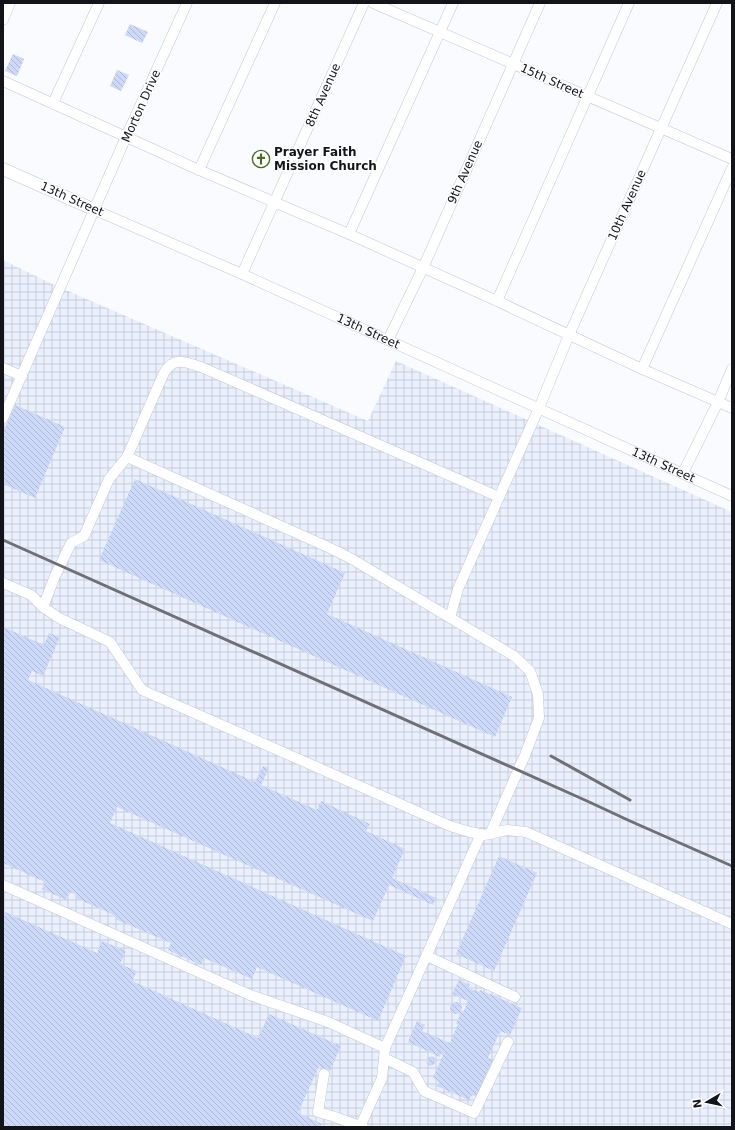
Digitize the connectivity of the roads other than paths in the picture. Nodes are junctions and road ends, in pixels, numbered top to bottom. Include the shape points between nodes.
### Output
1 (10, 3) edge
2 (99, 3) edge
3 (187, 3) edge
4 (275, 3) edge
5 (364, 3) edge
6 (372, 3) edge
7 (452, 3) edge
8 (540, 3) edge
9 (629, 3) edge
10 (717, 3) edge
11 (3, 20) edge
12 (440, 32) junction
13 (513, 63) junction
14 (3, 81) edge
15 (587, 96) junction
16 (53, 103) junction
17 (661, 128) junction
18 (126, 137) junction
19 (732, 159) edge
20 (732, 168) edge
21 (3, 169) edge
22 (199, 170) junction
23 (275, 202) junction
24 (95, 210) junction
25 (349, 234) junction
26 (423, 268) junction
27 (242, 274) junction
28 (497, 301) junction
29 (569, 335) junction
30 (388, 340) junction
31 (3, 368) edge
32 (642, 369) junction
33 (732, 369) edge
34 (22, 376) junction
35 (718, 402) junction
36 (539, 408) junction
37 (732, 408) edge
38 (3, 418) edge
39 (127, 457) junction
40 (683, 474) junction
41 (732, 496) edge
42 (499, 497) junction
43 (3, 583) edge
44 (43, 608) junction
45 (450, 618) junction
46 (485, 834) junction
47 (3, 885) edge
48 (732, 924) edge
49 (427, 956) junction
50 (515, 997) dead end
51 (508, 1042) dead end
52 (385, 1053) junction
53 (324, 1074) dead end
54 (361, 1127) edge

1 - 11 street
2 - 16 street
3 - 18 street, Morton Drive
4 - 22 street
5 - 23 street, 8th Avenue
6 - 12 street, 15th Street
7 - 12 street
8 - 13 street, 9th Avenue
9 - 15 street
10 - 17 street, 10th Avenue
12 - 13 street, 15th Street
12 - 25 street
13 - 15 street, 15th Street
13 - 26 street, 9th Avenue
14 - 16 street
15 - 17 street, 15th Street
15 - 28 street
16 - 18 street
17 - 19 street, 15th Street
17 - 29 street, 10th Avenue
18 - 22 street
18 - 24 street, Morton Drive
20 - 32 street
21 - 24 main road, 13th Street
22 - 23 street
23 - 25 street
23 - 27 street, 8th Avenue
24 - 27 street, 13th Street
24 - 34 street, Morton Drive
25 - 26 street
26 - 28 street
26 - 30 street, 9th Avenue
27 - 30 street, 13th Street
28 - 29 street
29 - 32 street
29 - 36 street, 10th Avenue
30 - 36 street, 13th Street
31 - 34 street
32 - 35 street
33 - 35 street
34 - 38 street, Morton Drive
35 - 37 street
35 - 40 street
36 - 40 street, 13th Street
36 - 42 street, 10th Avenue
39 - 42 street via 168,366 182,361
39 - 44 street via 109,479 84,536 71,543
39 - 45 street via 330,548
40 - 41 street, 13th Street
42 - 45 street, 10th Avenue via 458,589
43 - 44 street via 31,596
44 - 46 street via 110,642 142,690 450,826
45 - 46 street via 514,656 530,671 538,694 539,718 525,755
46 - 48 street via 507,830 526,832
46 - 49 street
47 - 52 street via 250,995 328,1022
49 - 50 street
49 - 52 street
51 - 52 street via 474,1113 424,1091 413,1072
52 - 54 street via 382,1078
53 - 54 street via 318,1112

